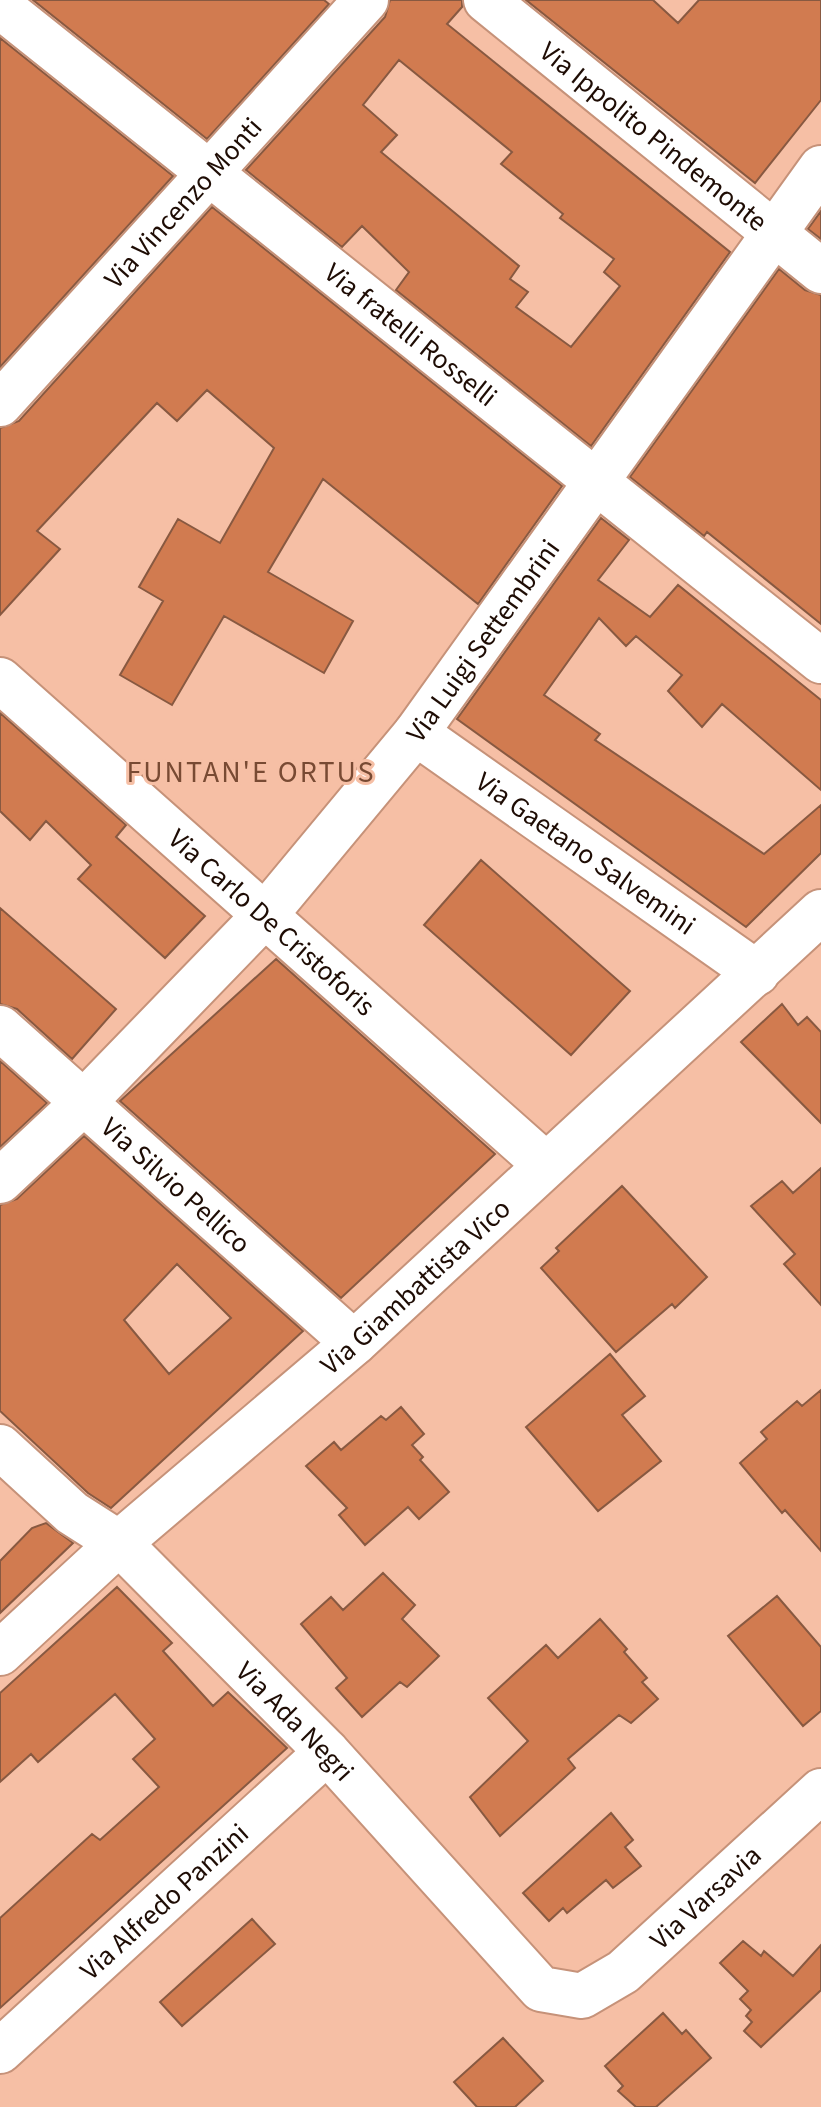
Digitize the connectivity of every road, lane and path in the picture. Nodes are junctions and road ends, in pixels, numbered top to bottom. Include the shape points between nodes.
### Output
1 (366, 0) edge
2 (486, 0) edge
3 (0, 6) edge
4 (821, 168) edge
5 (212, 172) junction
6 (775, 234) junction
7 (821, 271) edge
8 (0, 404) edge
9 (597, 480) junction
10 (821, 661) edge
11 (0, 680) edge
12 (416, 733) junction
13 (821, 912) edge
14 (265, 915) junction
15 (757, 973) junction
16 (0, 1028) edge
17 (83, 1103) junction
18 (546, 1165) junction
19 (0, 1181) edge
20 (354, 1343) junction
21 (0, 1447) edge
22 (119, 1543) junction
23 (0, 1653) edge
24 (327, 1752) junction
25 (821, 1791) edge
26 (582, 1996) joint
27 (0, 2051) edge

1 - 5 street, Via Vincenzo Monti
2 - 6 street, Via Ippolito Pindemonte
3 - 5 street, Via fratelli Rosselli
4 - 6 street, Via Luigi Settembrini
5 - 8 street, Via Vincenzo Monti
5 - 9 street, Via fratelli Rosselli
6 - 7 street, Via Ippolito Pindemonte
6 - 9 street, Via Luigi Settembrini
9 - 10 street, Via fratelli Rosselli
9 - 12 street, Via Luigi Settembrini
11 - 14 street, Via Carlo De Cristoforis
12 - 14 street, Via Luigi Settembrini
12 - 15 street, Via Gaetano Salvemini
13 - 15 street, Via Giambattista Vico
14 - 17 street, Via Luigi Settembrini
14 - 18 street, Via Carlo De Cristoforis
15 - 18 street, Via Giambattista Vico
16 - 17 street, Via Silvio Pellico
17 - 19 street, Via Luigi Settembrini
17 - 20 street, Via Silvio Pellico
18 - 20 street, Via Giambattista Vico
20 - 22 street, Via Giambattista Vico
21 - 22 street, Via Ada Negri via 72,1513
22 - 23 street, Via Giambattista Vico
22 - 24 street, Via Ada Negri
24 - 26 street, Via Ada Negri via 541,1989
24 - 27 street, Via Alfredo Panzini
25 - 26 street, Via Varsavia via 623,1972

